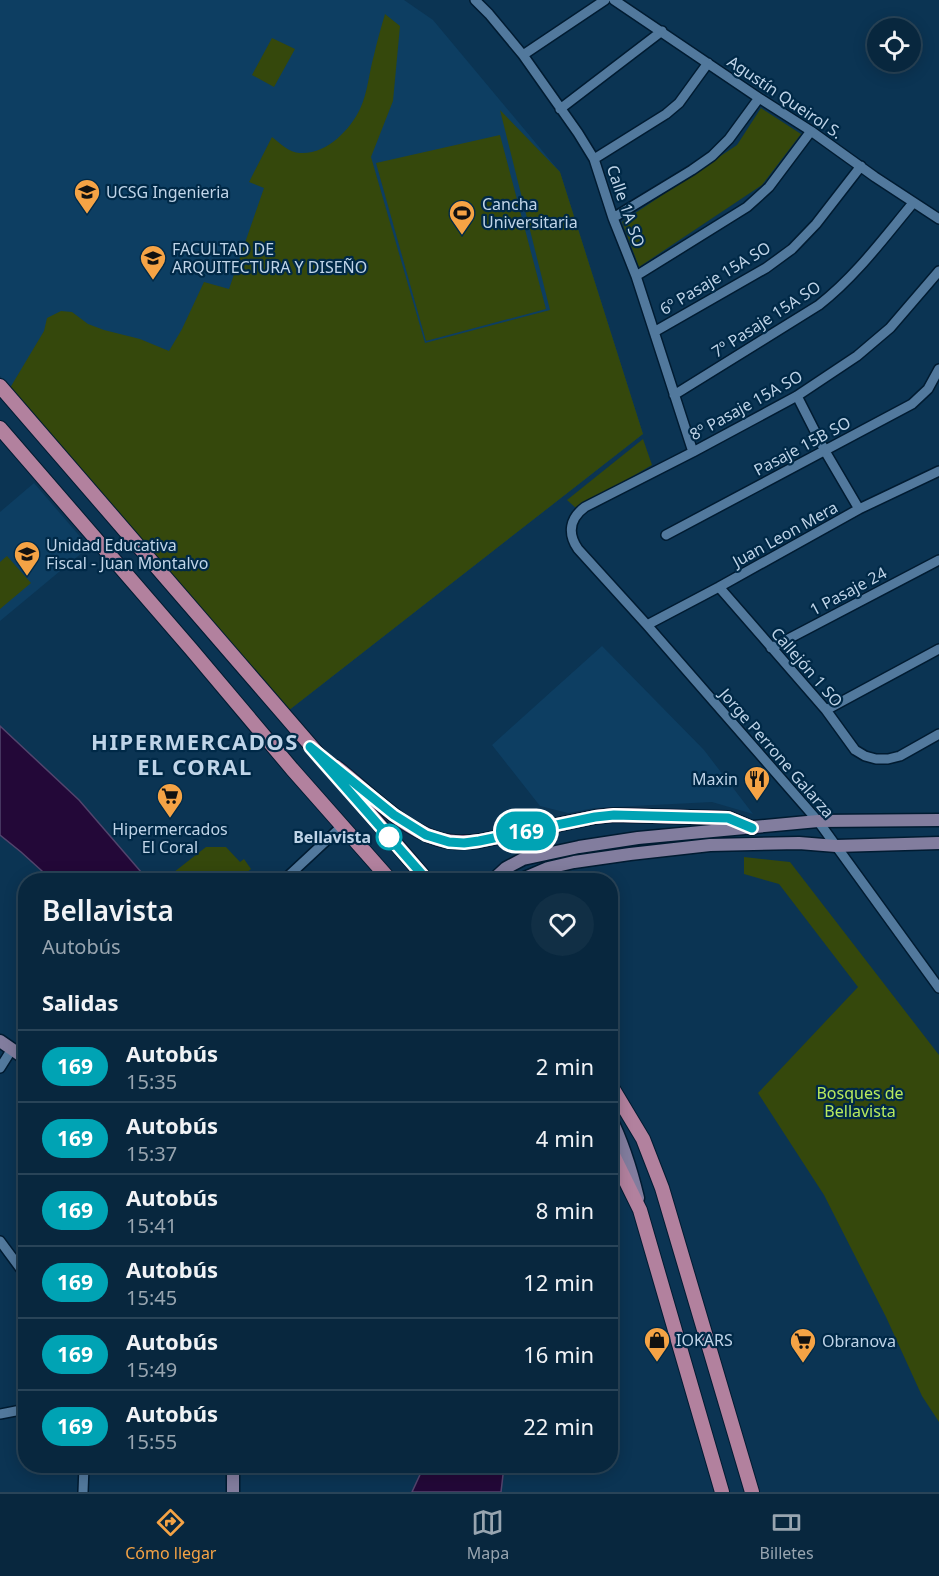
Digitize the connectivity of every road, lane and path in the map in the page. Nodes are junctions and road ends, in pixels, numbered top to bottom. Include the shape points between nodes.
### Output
1 (475, 0) edge
2 (605, 0) edge
3 (614, 0) edge
4 (662, 32) junction
5 (523, 56) junction
6 (708, 63) junction
7 (759, 98) junction
8 (560, 109) junction
9 (811, 131) junction
10 (594, 159) junction
11 (861, 166) junction
12 (913, 203) junction
13 (613, 218) junction
14 (939, 219) edge
15 (939, 271) edge
16 (636, 276) junction
17 (654, 332) junction
18 (939, 369) edge
19 (0, 386) edge
20 (674, 395) junction
21 (797, 396) junction
22 (0, 428) edge
23 (825, 451) junction
24 (693, 452) junction
25 (939, 471) edge
26 (860, 509) junction
27 (666, 535) dead end
28 (578, 549) joint
29 (939, 560) edge
30 (719, 587) junction
31 (647, 625) junction
32 (771, 648) junction
33 (939, 649) edge
34 (826, 710) junction
35 (939, 734) edge
36 (310, 747) junction
37 (939, 820) edge
38 (818, 821) junction
39 (342, 826) junction
40 (752, 828) junction
41 (939, 843) edge
42 (836, 846) junction
43 (292, 873) edge
44 (384, 873) edge
45 (421, 873) edge
46 (500, 873) edge
47 (536, 873) edge
48 (939, 988) edge
49 (0, 1041) edge
50 (12, 1049) junction
51 (18, 1053) edge
52 (0, 1068) edge
53 (618, 1097) edge
54 (618, 1131) edge
55 (618, 1165) edge
56 (640, 1210) junction
57 (0, 1241) edge
58 (18, 1265) edge
59 (18, 1411) edge
60 (0, 1414) edge
61 (84, 1473) edge
62 (233, 1473) edge
63 (83, 1492) edge
64 (233, 1492) edge
65 (722, 1492) edge
66 (752, 1492) edge

1 - 5 street, Calle 1A SO
2 - 5 street
3 - 4 street, Agustín Queirol S.
4 - 6 street, Agustín Queirol S.
4 - 8 street
5 - 8 street, Calle 1A SO
6 - 7 street, Agustín Queirol S.
6 - 10 street via 679,104
7 - 9 street, Agustín Queirol S.
7 - 13 street via 712,156
8 - 10 street, Calle 1A SO
9 - 11 street, Agustín Queirol S.
9 - 16 street via 769,187 747,207
10 - 13 street, Calle 1A SO
11 - 12 street, Agustín Queirol S.
11 - 17 street, 6º Pasaje 15A SO via 792,249
12 - 14 street, Agustín Queirol S.
12 - 20 street, 7º Pasaje 15A SO via 837,291
13 - 16 street, Calle 1A SO
15 - 21 street, 8º Pasaje 15A SO via 890,328 857,357
16 - 17 street, Calle 1A SO
17 - 20 street, Calle 1A SO
18 - 23 street, Pasaje 15B SO via 928,389 912,404
19 - 36 main road
20 - 24 street, Calle 1A SO
21 - 23 street
21 - 24 street, 8º Pasaje 15A SO
22 - 39 main road
23 - 26 street
23 - 27 street, Pasaje 15B SO
24 - 28 street, 8º Pasaje 15A SO via 579,512 571,530
25 - 26 street, Juan Leon Mera
26 - 30 street, Juan Leon Mera
28 - 31 street, Jorge Perrone Galarza
29 - 32 street, 1 Pasaje 24
30 - 31 street, Juan Leon Mera
30 - 32 street, Callejón 1 SO
31 - 38 street, Jorge Perrone Galarza
32 - 34 street, Callejón 1 SO
33 - 34 street
34 - 35 street, Callejón 1 SO via 855,750 876,759 900,756
36 - 40 main road via 394,815 426,835 449,842 479,841 614,815 728,818
36 - 45 main road
37 - 38 main road
38 - 40 main road
38 - 42 street, Jorge Perrone Galarza
39 - 43 street
39 - 44 main road
40 - 46 main road via 579,846 523,859
41 - 42 main road
42 - 47 main road via 710,845 574,862
42 - 48 street, Jorge Perrone Galarza
49 - 50 main road
50 - 51 main road
50 - 52 street
53 - 66 main road via 643,1139 663,1188
54 - 56 main road via 630,1163
55 - 56 main road
56 - 65 main road
57 - 58 street
59 - 60 street
61 - 63 street
62 - 64 main road

